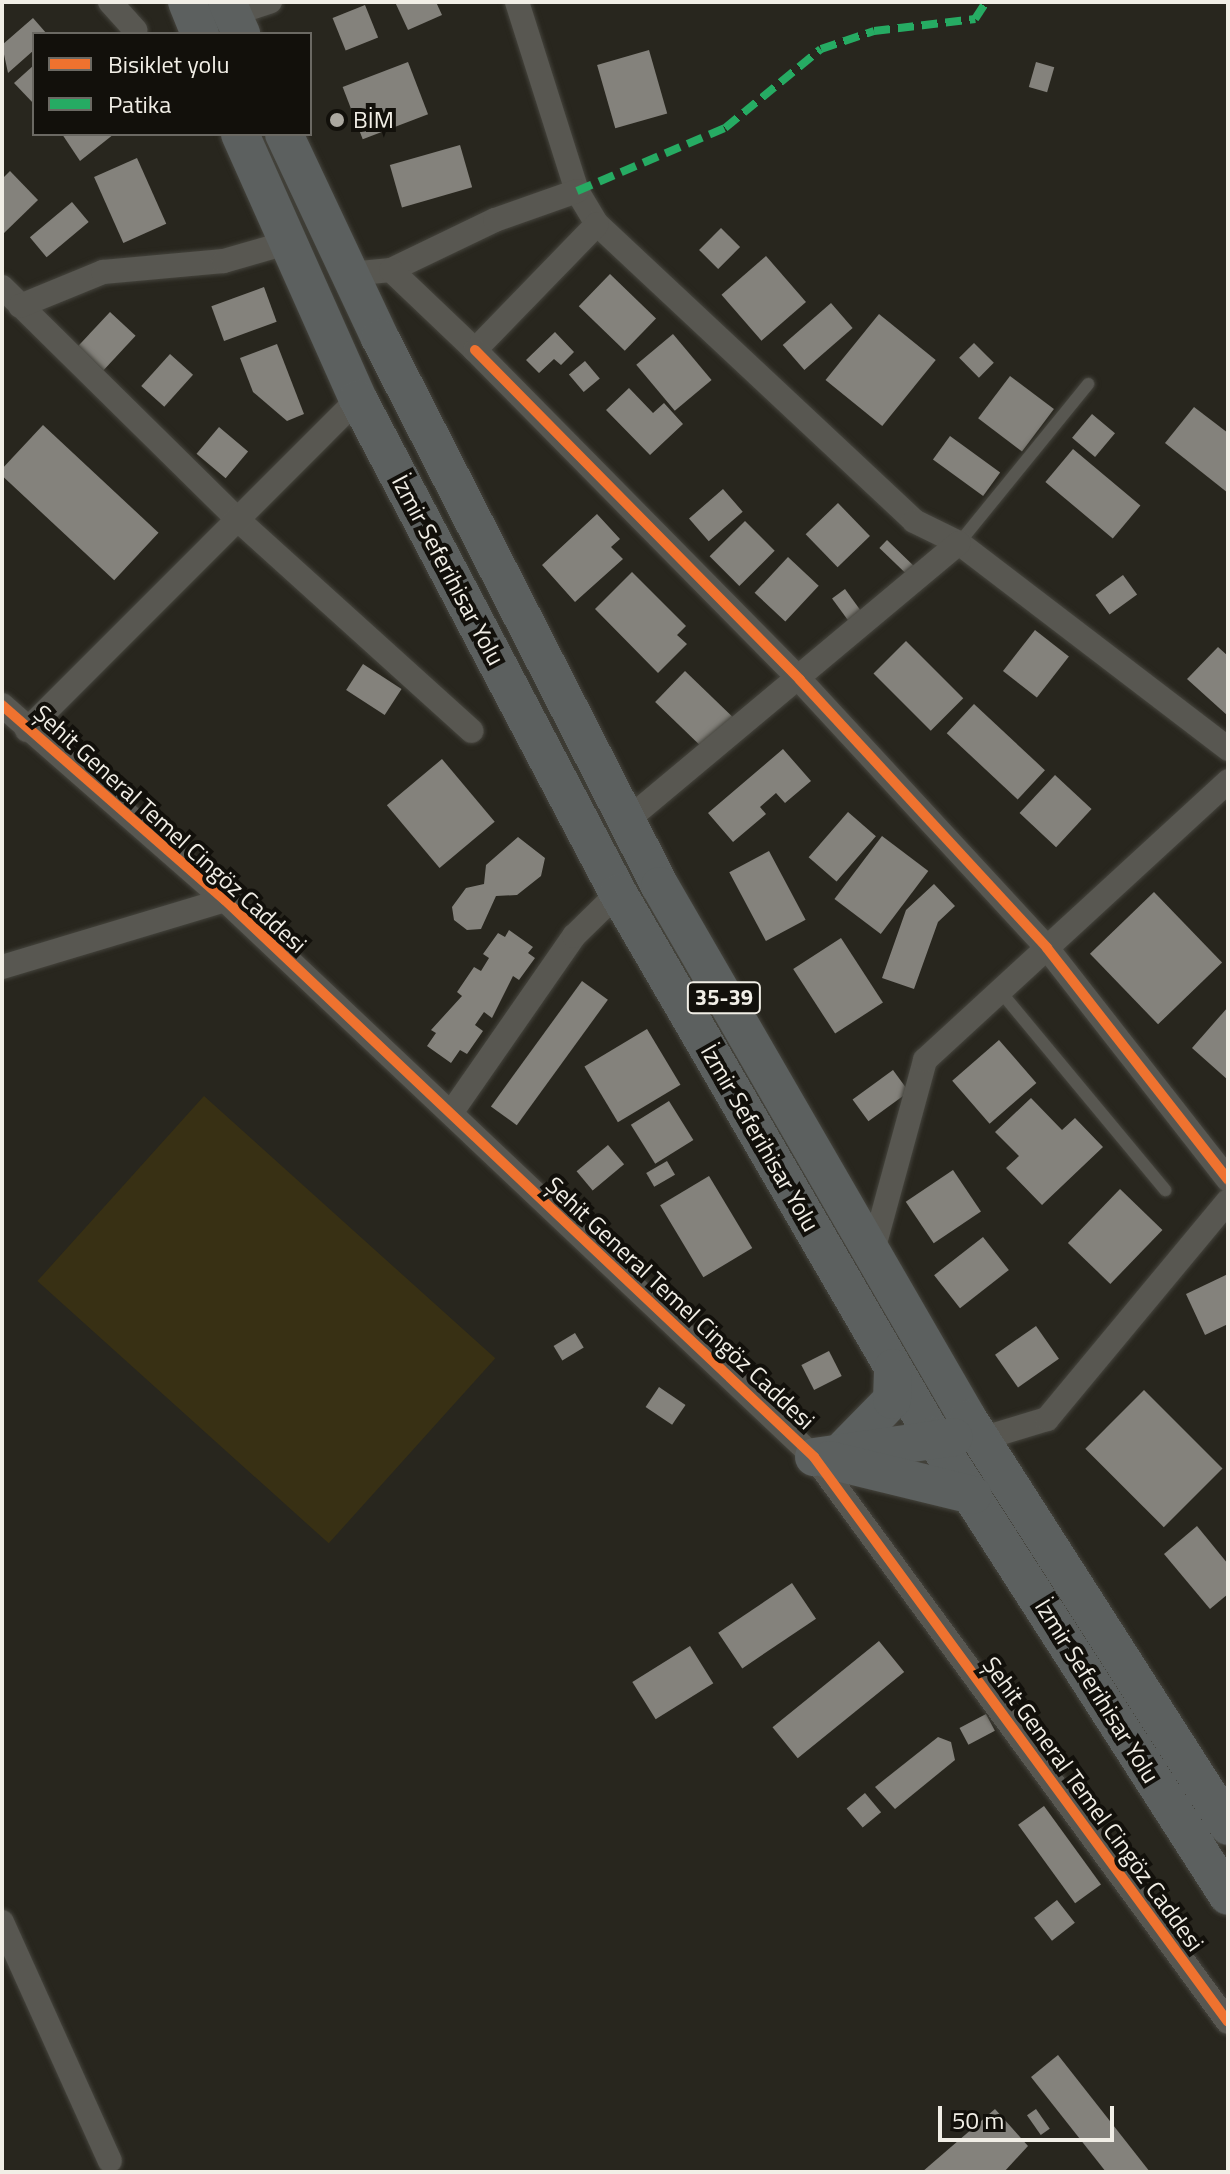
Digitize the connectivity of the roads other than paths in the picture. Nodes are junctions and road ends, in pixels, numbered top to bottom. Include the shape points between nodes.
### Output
1 (110, 2) edge
2 (187, 2) edge
3 (270, 2) edge
4 (517, 2) edge
5 (234, 17) edge
6 (135, 30) dead end
7 (199, 32) edge
8 (241, 136) edge
9 (285, 136) edge
10 (577, 191) junction
11 (597, 224) junction
12 (283, 244) junction
13 (391, 270) junction
14 (350, 274) junction
15 (2, 287) edge
16 (20, 306) junction
17 (475, 350) junction
18 (1088, 384) dead end
19 (358, 399) junction
20 (237, 519) junction
21 (959, 543) junction
22 (800, 680) junction
23 (2, 705) edge
24 (27, 730) junction
25 (472, 731) dead end
26 (1228, 749) edge
27 (1228, 781) edge
28 (625, 822) junction
29 (618, 893) junction
30 (225, 900) junction
31 (1047, 948) junction
32 (2, 967) edge
33 (1000, 991) junction
34 (451, 1113) junction
35 (1228, 1180) edge
36 (1165, 1190) dead end
37 (1228, 1201) edge
38 (872, 1254) junction
39 (893, 1368) junction
40 (933, 1436) junction
41 (981, 1439) junction
42 (828, 1454) junction
43 (973, 1495) junction
44 (1228, 1826) edge
45 (1228, 1896) edge
46 (4, 1930) edge
47 (1228, 2022) edge
48 (110, 2161) dead end

1 - 6 street
2 - 7 main road
3 - 5 street
4 - 10 street
8 - 12 main road, İzmir Seferihisar Yolu / 35-39
9 - 14 main road, İzmir Seferihisar Yolu / 35-39
10 - 11 street
10 - 13 street via 495,220
11 - 17 street
11 - 21 street via 914,521
12 - 16 street via 224,261 103,272
12 - 19 main road, İzmir Seferihisar Yolu / 35-39
13 - 14 street
13 - 17 street
14 - 28 main road, İzmir Seferihisar Yolu / 35-39
15 - 16 street
16 - 20 street
17 - 22 street
18 - 21 lane
19 - 20 street
19 - 29 main road, İzmir Seferihisar Yolu / 35-39
20 - 24 street
20 - 25 street
21 - 22 street
21 - 26 street
22 - 28 street
22 - 31 street
23 - 24 street, Şehit General Temel Cingöz Caddesi
24 - 30 street, Şehit General Temel Cingöz Caddesi
27 - 31 street
28 - 38 main road, İzmir Seferihisar Yolu / 35-39
29 - 34 street via 574,936
29 - 39 main road, İzmir Seferihisar Yolu / 35-39
30 - 32 street
30 - 34 street, Şehit General Temel Cingöz Caddesi
31 - 33 street
31 - 35 street
33 - 36 lane
33 - 38 street via 925,1060
34 - 42 street, Şehit General Temel Cingöz Caddesi
37 - 41 street via 1047,1419
38 - 41 main road, İzmir Seferihisar Yolu / 35-39
39 - 40 main road, İzmir Seferihisar Yolu / 35-39
39 - 42 main road via 892,1400
40 - 41 main road
40 - 42 main road
40 - 43 main road, İzmir Seferihisar Yolu / 35-39
41 - 44 main road, İzmir Seferihisar Yolu / 35-39
42 - 43 main road
42 - 47 street, Şehit General Temel Cingöz Caddesi
43 - 45 main road, İzmir Seferihisar Yolu / 35-39
46 - 48 street

